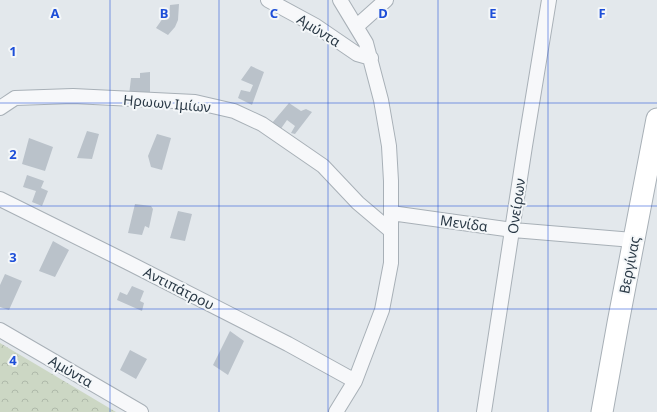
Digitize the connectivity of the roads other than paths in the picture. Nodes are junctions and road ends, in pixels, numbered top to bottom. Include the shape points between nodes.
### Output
1 (268, 0) edge
2 (340, 0) edge
3 (386, 0) edge
4 (549, 0) edge
5 (357, 26) junction
6 (371, 58) junction
7 (0, 108) edge
8 (657, 119) edge
9 (0, 199) edge
10 (391, 213) junction
11 (513, 230) junction
12 (391, 231) junction
13 (633, 240) junction
14 (0, 330) edge
15 (355, 382) junction
16 (141, 412) edge
17 (336, 412) edge
18 (484, 412) edge
19 (602, 412) edge

1 - 6 street, Αμύντα via 316,26 357,54
2 - 5 street
3 - 5 street
4 - 11 street, Ονείρων
5 - 6 street
6 - 10 street via 389,146
7 - 12 street, Ηρωων Ιμίων via 16,98 73,96 195,102 234,111 262,124 323,166 358,203
8 - 13 street, Βεργίνας
9 - 15 street, Αντιπάτρου via 288,344
10 - 11 street, Μενίδα
10 - 12 street
11 - 13 street, Μενίδα
11 - 18 street, Ονείρων
12 - 15 street via 391,263 382,310
13 - 19 street, Βεργίνας
14 - 16 street, Αμύντα
15 - 17 street

